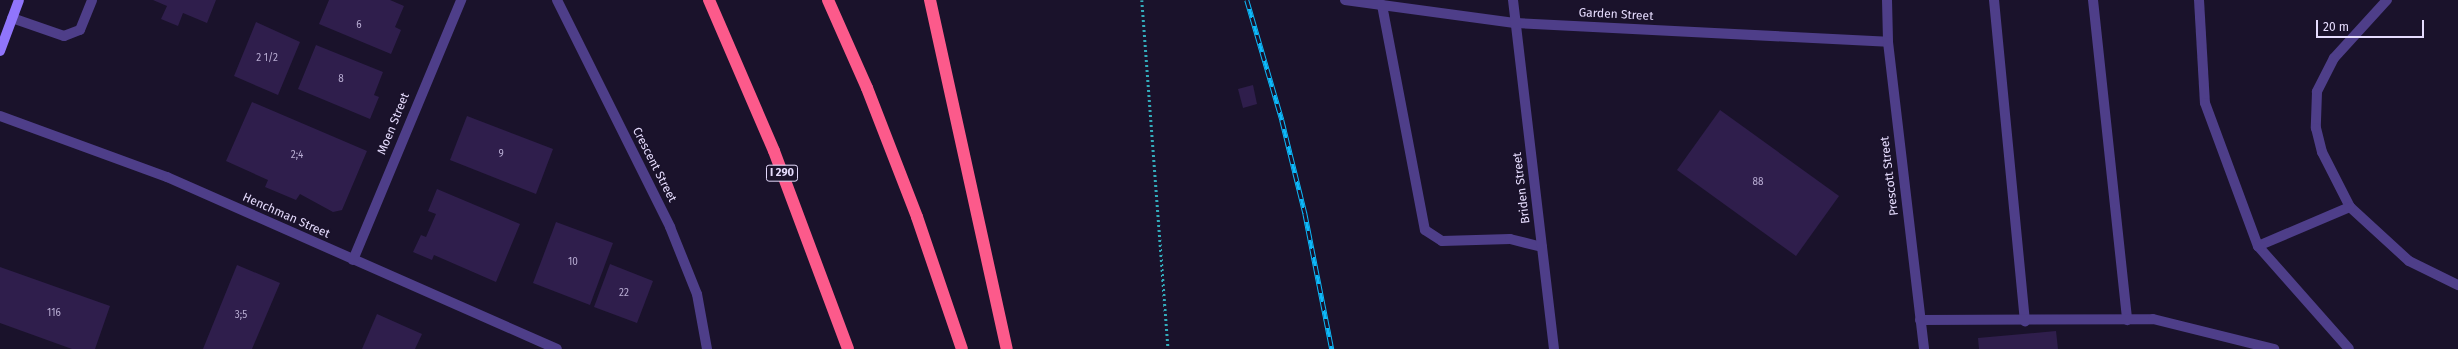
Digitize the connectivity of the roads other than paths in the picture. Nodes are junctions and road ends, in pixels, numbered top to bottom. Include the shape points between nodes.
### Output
1 (19, 0) edge
2 (92, 0) edge
3 (461, 0) edge
4 (557, 0) edge
5 (709, 0) edge
6 (828, 0) edge
7 (930, 0) edge
8 (1345, 0) edge
9 (1513, 0) edge
10 (1886, 0) edge
11 (1994, 0) edge
12 (2093, 0) edge
13 (2199, 0) edge
14 (2387, 0) edge
15 (1382, 5) junction
16 (12, 18) junction
17 (1516, 23) junction
18 (1888, 42) junction
19 (0, 52) edge
20 (0, 116) edge
21 (2350, 208) junction
22 (2258, 246) junction
23 (1542, 247) junction
24 (353, 260) junction
25 (2458, 285) edge
26 (1920, 320) junction
27 (2127, 320) junction
28 (2025, 322) junction
29 (555, 349) edge
30 (707, 349) edge
31 (848, 349) edge
32 (962, 349) edge
33 (1007, 349) edge
34 (1554, 349) edge
35 (1924, 349) edge
36 (2274, 349) edge
37 (2349, 349) edge

1 - 16 main road
2 - 16 street via 80,30 64,36
3 - 24 street, Moen Street
4 - 30 street, Crescent Street via 670,227 697,294
5 - 31 highway, I 290 via 774,151
6 - 32 highway via 868,88
7 - 33 highway
8 - 15 street, Garden Street
9 - 17 street, Briden Street
10 - 18 street, Prescott Street
11 - 28 street
12 - 27 street
13 - 22 street via 2205,103
14 - 21 street via 2334,58 2317,92 2316,128 2322,152
15 - 17 street, Garden Street
15 - 23 street via 1425,230 1442,241 1510,239
16 - 19 main road
17 - 18 street, Garden Street
17 - 23 street, Briden Street
18 - 26 street, Prescott Street
20 - 24 street, Henchman Street via 167,177
21 - 22 street
21 - 25 street via 2409,261
22 - 37 street
23 - 34 street, Briden Street
24 - 29 street, Henchman Street
26 - 28 street
26 - 35 street, Prescott Street
27 - 28 street
27 - 36 street via 2153,319

